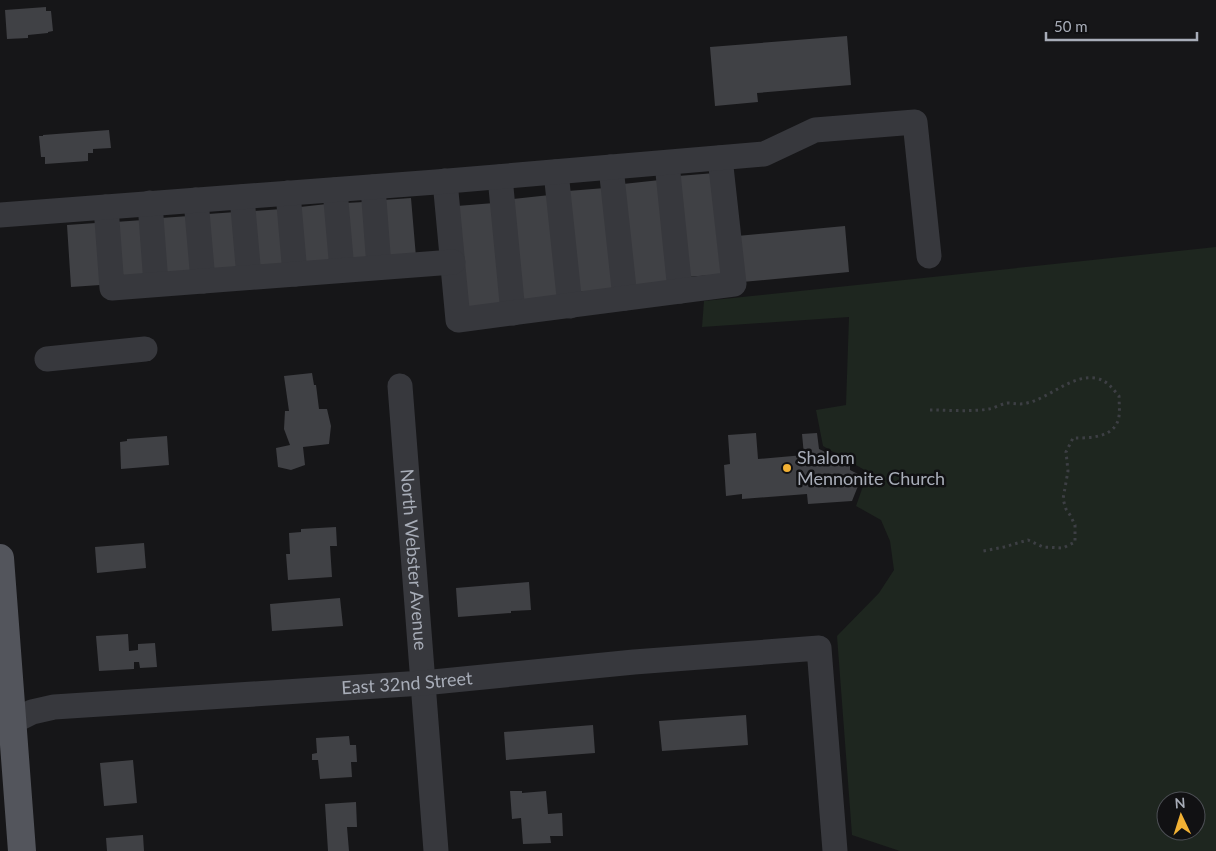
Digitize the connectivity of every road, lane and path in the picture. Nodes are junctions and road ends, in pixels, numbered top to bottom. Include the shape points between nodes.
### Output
1 (720, 158) junction
2 (667, 163) junction
3 (611, 167) junction
4 (556, 172) junction
5 (500, 177) junction
6 (445, 181) junction
7 (373, 187) junction
8 (335, 190) junction
9 (288, 193) junction
10 (242, 196) junction
11 (196, 200) junction
12 (150, 203) junction
13 (106, 207) junction
14 (0, 215) edge
15 (929, 256) dead end
16 (453, 262) junction
17 (379, 267) junction
18 (342, 270) junction
19 (295, 274) junction
20 (249, 277) junction
21 (203, 281) junction
22 (156, 284) junction
23 (680, 291) junction
24 (625, 298) junction
25 (570, 306) junction
26 (513, 313) junction
27 (145, 349) dead end
28 (47, 358) dead end
29 (400, 386) dead end
30 (930, 410) dead end
31 (983, 551) dead end
32 (0, 558) edge
33 (423, 682) junction
34 (6, 725) edge
35 (22, 851) edge
36 (436, 851) edge
37 (835, 851) edge

1 - 2 street
1 - 15 street via 764,154 815,130 915,122
1 - 23 street via 734,284
2 - 3 street
2 - 23 street
3 - 4 street
3 - 24 street
4 - 5 street
4 - 25 street
5 - 6 street
5 - 26 street
6 - 7 street
6 - 16 street
7 - 8 street
7 - 17 street
8 - 9 street
8 - 18 street
9 - 10 street
9 - 19 street
10 - 11 street
10 - 20 street
11 - 12 street
11 - 21 street
12 - 13 street
12 - 22 street
13 - 14 street
13 - 22 street via 112,288
16 - 17 street
16 - 26 street via 458,320
17 - 18 street
18 - 19 street
19 - 20 street
20 - 21 street
21 - 22 street
23 - 24 street
24 - 25 street
25 - 26 street
27 - 28 street
29 - 33 street, North Webster Avenue
30 - 31 path via 989,409 1006,403 1024,404 1037,401 1080,379 1096,378 1108,383 1119,396 1119,418 1110,432 1073,438 1066,452 1068,471 1063,498 1075,525 1075,542 1063,548 1043,547 1028,540
32 - 34 main road
33 - 34 street, East 32nd Street via 54,707 32,712
33 - 36 street, North Webster Avenue
33 - 37 street, East 32nd Street via 819,648
34 - 35 main road

